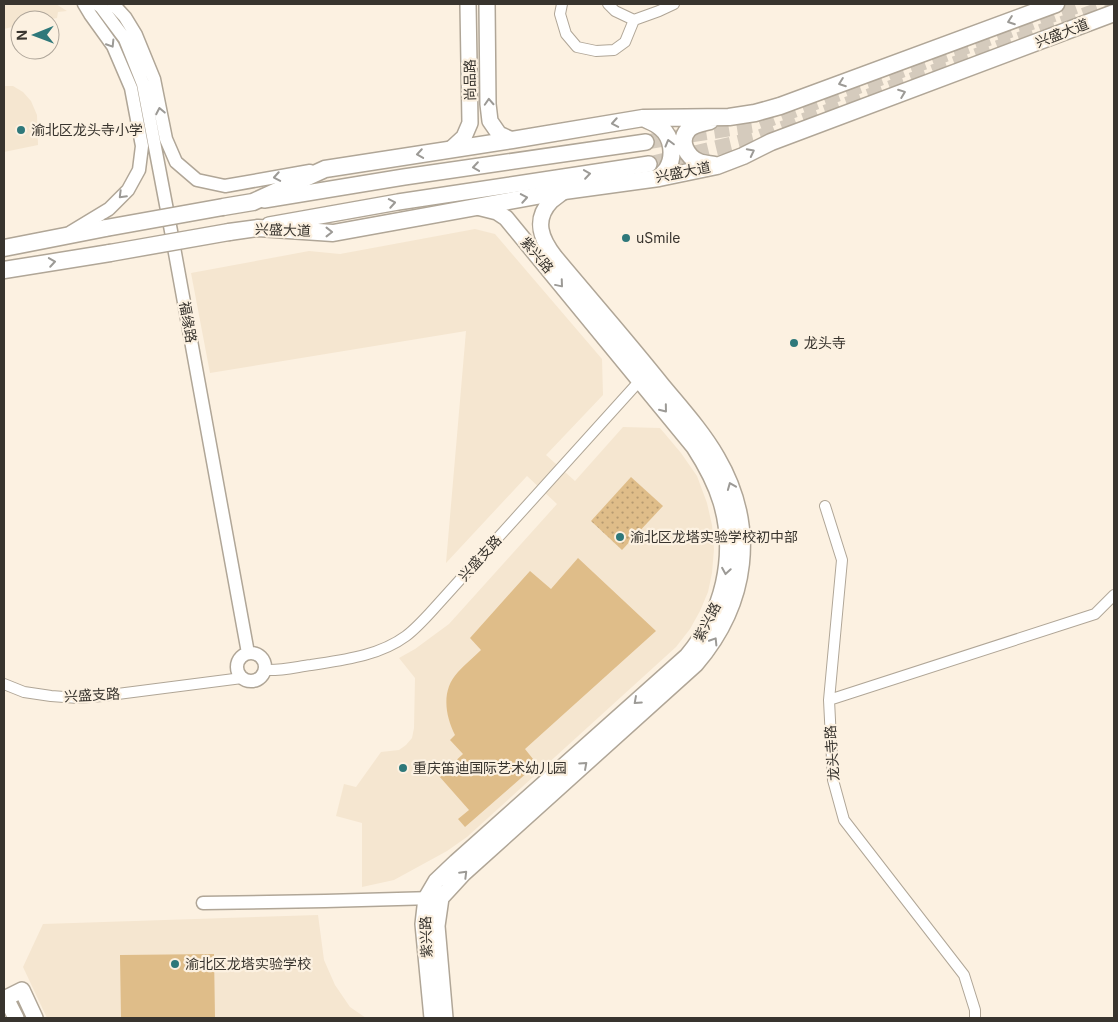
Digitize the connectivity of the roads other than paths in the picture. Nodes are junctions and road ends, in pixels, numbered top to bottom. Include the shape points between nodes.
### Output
1 (84, 4) edge
2 (97, 4) edge
3 (113, 4) edge
4 (468, 4) edge
5 (487, 4) edge
6 (562, 4) edge
7 (608, 4) edge
8 (674, 4) edge
9 (1056, 4) edge
10 (1114, 13) edge
11 (634, 20) junction
12 (729, 117) junction
13 (644, 118) junction
14 (512, 140) junction
15 (646, 142) tunnel mouth
16 (451, 149) junction
17 (717, 166) junction
18 (325, 169) junction
19 (654, 171) junction
20 (564, 191) junction
21 (253, 202) junction
22 (475, 207) junction
23 (258, 228) junction
24 (64, 236) junction
25 (4, 248) edge
26 (4, 270) edge
27 (645, 375) junction
28 (825, 506) dead end
29 (1114, 595) edge
30 (248, 652) junction
31 (265, 670) junction
32 (242, 678) junction
33 (4, 684) edge
34 (829, 700) junction
35 (426, 898) junction
36 (442, 898) junction
37 (203, 903) dead end
38 (16, 1018) edge
39 (35, 1018) edge
40 (432, 1018) edge
41 (445, 1018) edge
42 (975, 1018) edge

1 -> 24 street via 113,46 131,88 142,146 139,170 128,190 109,208
2 - 30 street, 福缘路 via 125,39 144,84
18 -> 3 street via 225,186 197,180 176,162 166,139 154,79 136,35
4 - 16 main road, 尚品路 via 470,123 464,137
14 -> 5 main road, 尚品路 via 499,134 490,121
6 - 11 street via 560,14 566,34 578,47 614,50 625,42
7 - 11 street
8 - 11 street
9 -> 12 main road, 兴盛大道 via 780,106
17 -> 10 main road, 兴盛大道 via 771,142
12 - 13 main road, 兴盛大道
12 - 17 main road via 695,124 684,138 688,154 700,163
13 -> 14 main road, 兴盛大道
19 -> 13 main road via 668,168 672,157 670,145 659,126
14 - 16 main road, 兴盛大道
15 -> 21 main road
16 -> 18 main road, 兴盛大道
17 - 19 main road, 兴盛大道
18 - 21 main road, 兴盛大道
19 - 20 main road, 兴盛大道
23 -> 19 main road via 398,202
22 -> 20 main road, 兴盛大道
20 - 27 main road, 紫兴路 via 551,202 542,218 542,236 546,246
21 - 24 main road, 兴盛大道, bridge
23 -> 22 main road, 兴盛大道 via 333,233
22 -> 27 main road, 紫兴路 via 497,212 506,218
26 -> 23 main road, 兴盛大道, bridge
24 - 25 main road
27 - 31 street, 兴盛支路 via 407,636 351,658
27 -> 35 main road, 紫兴路 via 706,465 721,501 729,542 724,586 716,609 698,643 687,656 456,862 436,882
36 -> 27 main road, 紫兴路 via 464,873 696,664 709,650 729,613 738,589 743,542 736,499 707,441
28 - 34 street, 龙头寺路 via 842,560
29 - 34 street via 1095,614
30 - 31 street via 260,655
30 - 32 street via 238,662 237,671
31 - 32 street via 258,680
32 - 33 street, 兴盛支路 via 78,698 24,692
34 - 42 street, 龙头寺路 via 833,780 844,820 964,975
35 - 36 street
35 - 37 street
35 - 40 main road, 紫兴路 via 423,924
36 - 41 main road, 紫兴路 via 437,926
38 - 39 main road via 6,998 22,990

